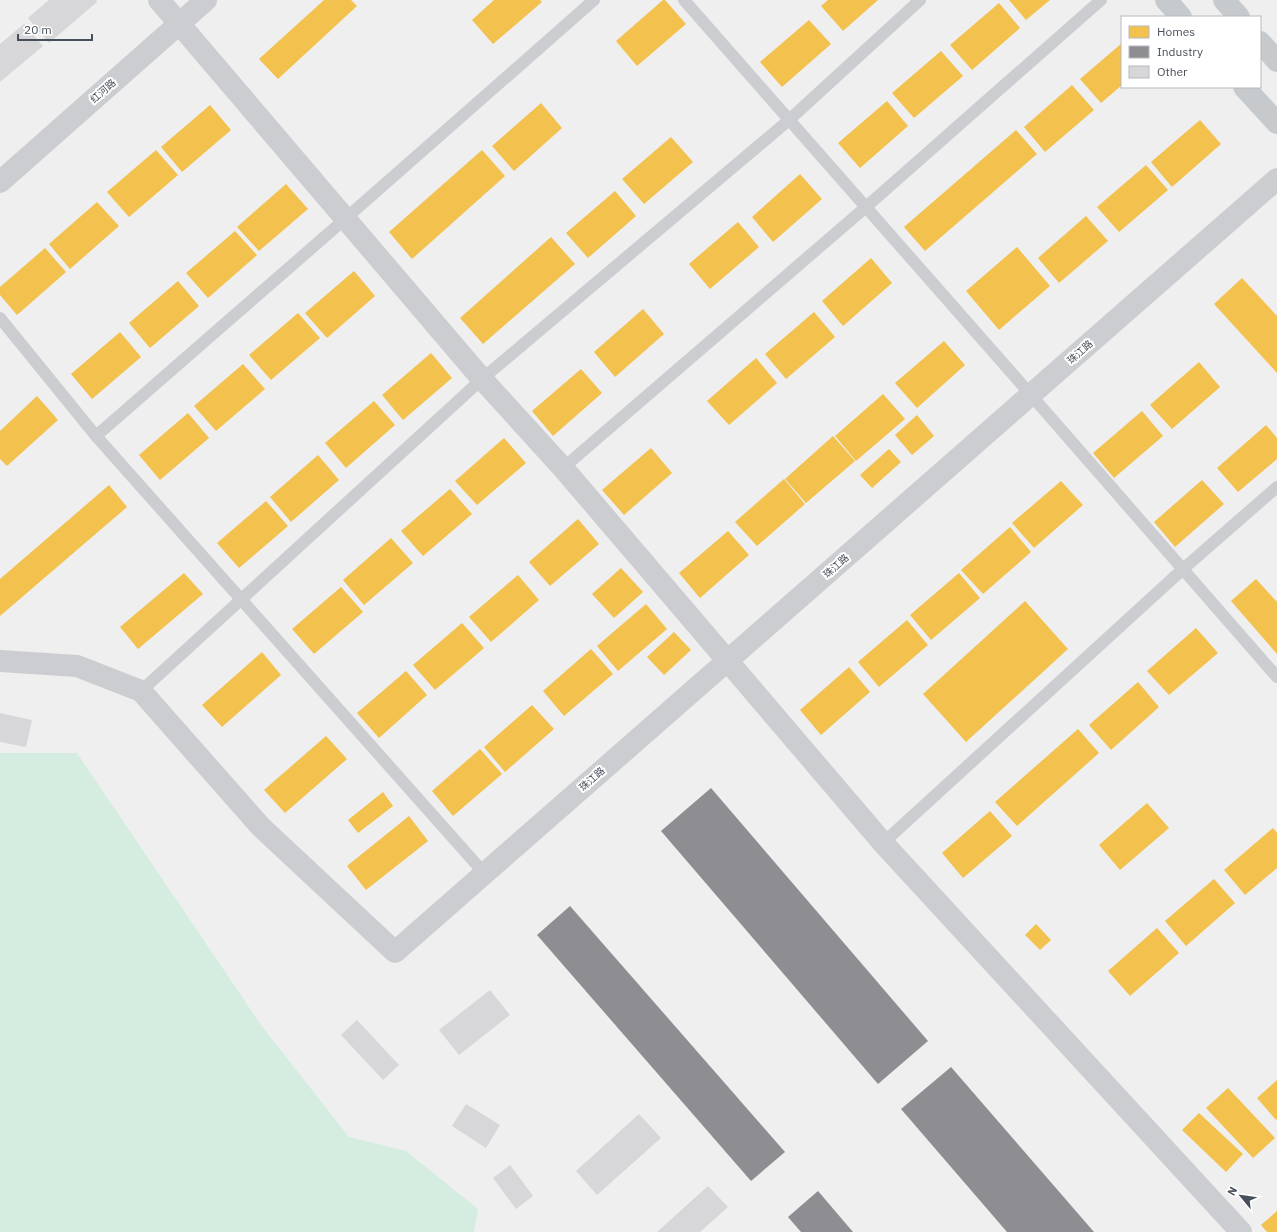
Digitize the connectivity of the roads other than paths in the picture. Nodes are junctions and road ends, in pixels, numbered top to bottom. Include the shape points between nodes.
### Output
1 (159, 0) edge
2 (206, 0) edge
3 (594, 0) edge
4 (684, 0) edge
5 (920, 0) edge
6 (1101, 0) edge
7 (1166, 0) edge
8 (1224, 0) edge
9 (1180, 16) edge
10 (1238, 16) edge
11 (179, 23) junction
12 (1261, 43) edge
13 (1277, 61) edge
14 (1245, 88) edge
15 (789, 120) junction
16 (1277, 123) edge
17 (1277, 179) edge
18 (0, 182) edge
19 (866, 207) junction
20 (345, 219) junction
21 (0, 318) edge
22 (482, 379) junction
23 (1031, 395) junction
24 (96, 436) junction
25 (563, 468) junction
26 (1277, 487) edge
27 (1183, 569) junction
28 (242, 600) junction
29 (0, 661) edge
30 (727, 661) junction
31 (1277, 677) edge
32 (141, 691) junction
33 (883, 843) junction
34 (485, 874) junction
35 (1241, 1232) edge

1 - 11 street
2 - 11 street, 红河路
3 - 20 lane
4 - 15 lane
5 - 15 lane
6 - 19 lane
7 - 9 main road
8 - 10 main road
11 - 18 street, 红河路
11 - 20 street
12 - 13 main road
14 - 16 main road
15 - 19 lane
15 - 22 lane
17 - 23 street, 珠江路
19 - 23 lane
19 - 25 lane
20 - 22 street
20 - 24 lane
21 - 24 lane
22 - 25 street
22 - 28 lane
23 - 27 lane
23 - 30 street, 珠江路
24 - 28 lane
25 - 30 street
26 - 27 lane
27 - 31 lane
27 - 33 lane
28 - 32 lane
28 - 34 lane
29 - 32 street via 77,666
30 - 33 street
30 - 34 street, 珠江路
32 - 34 street, 珠江路 via 261,827 395,952
33 - 35 street

